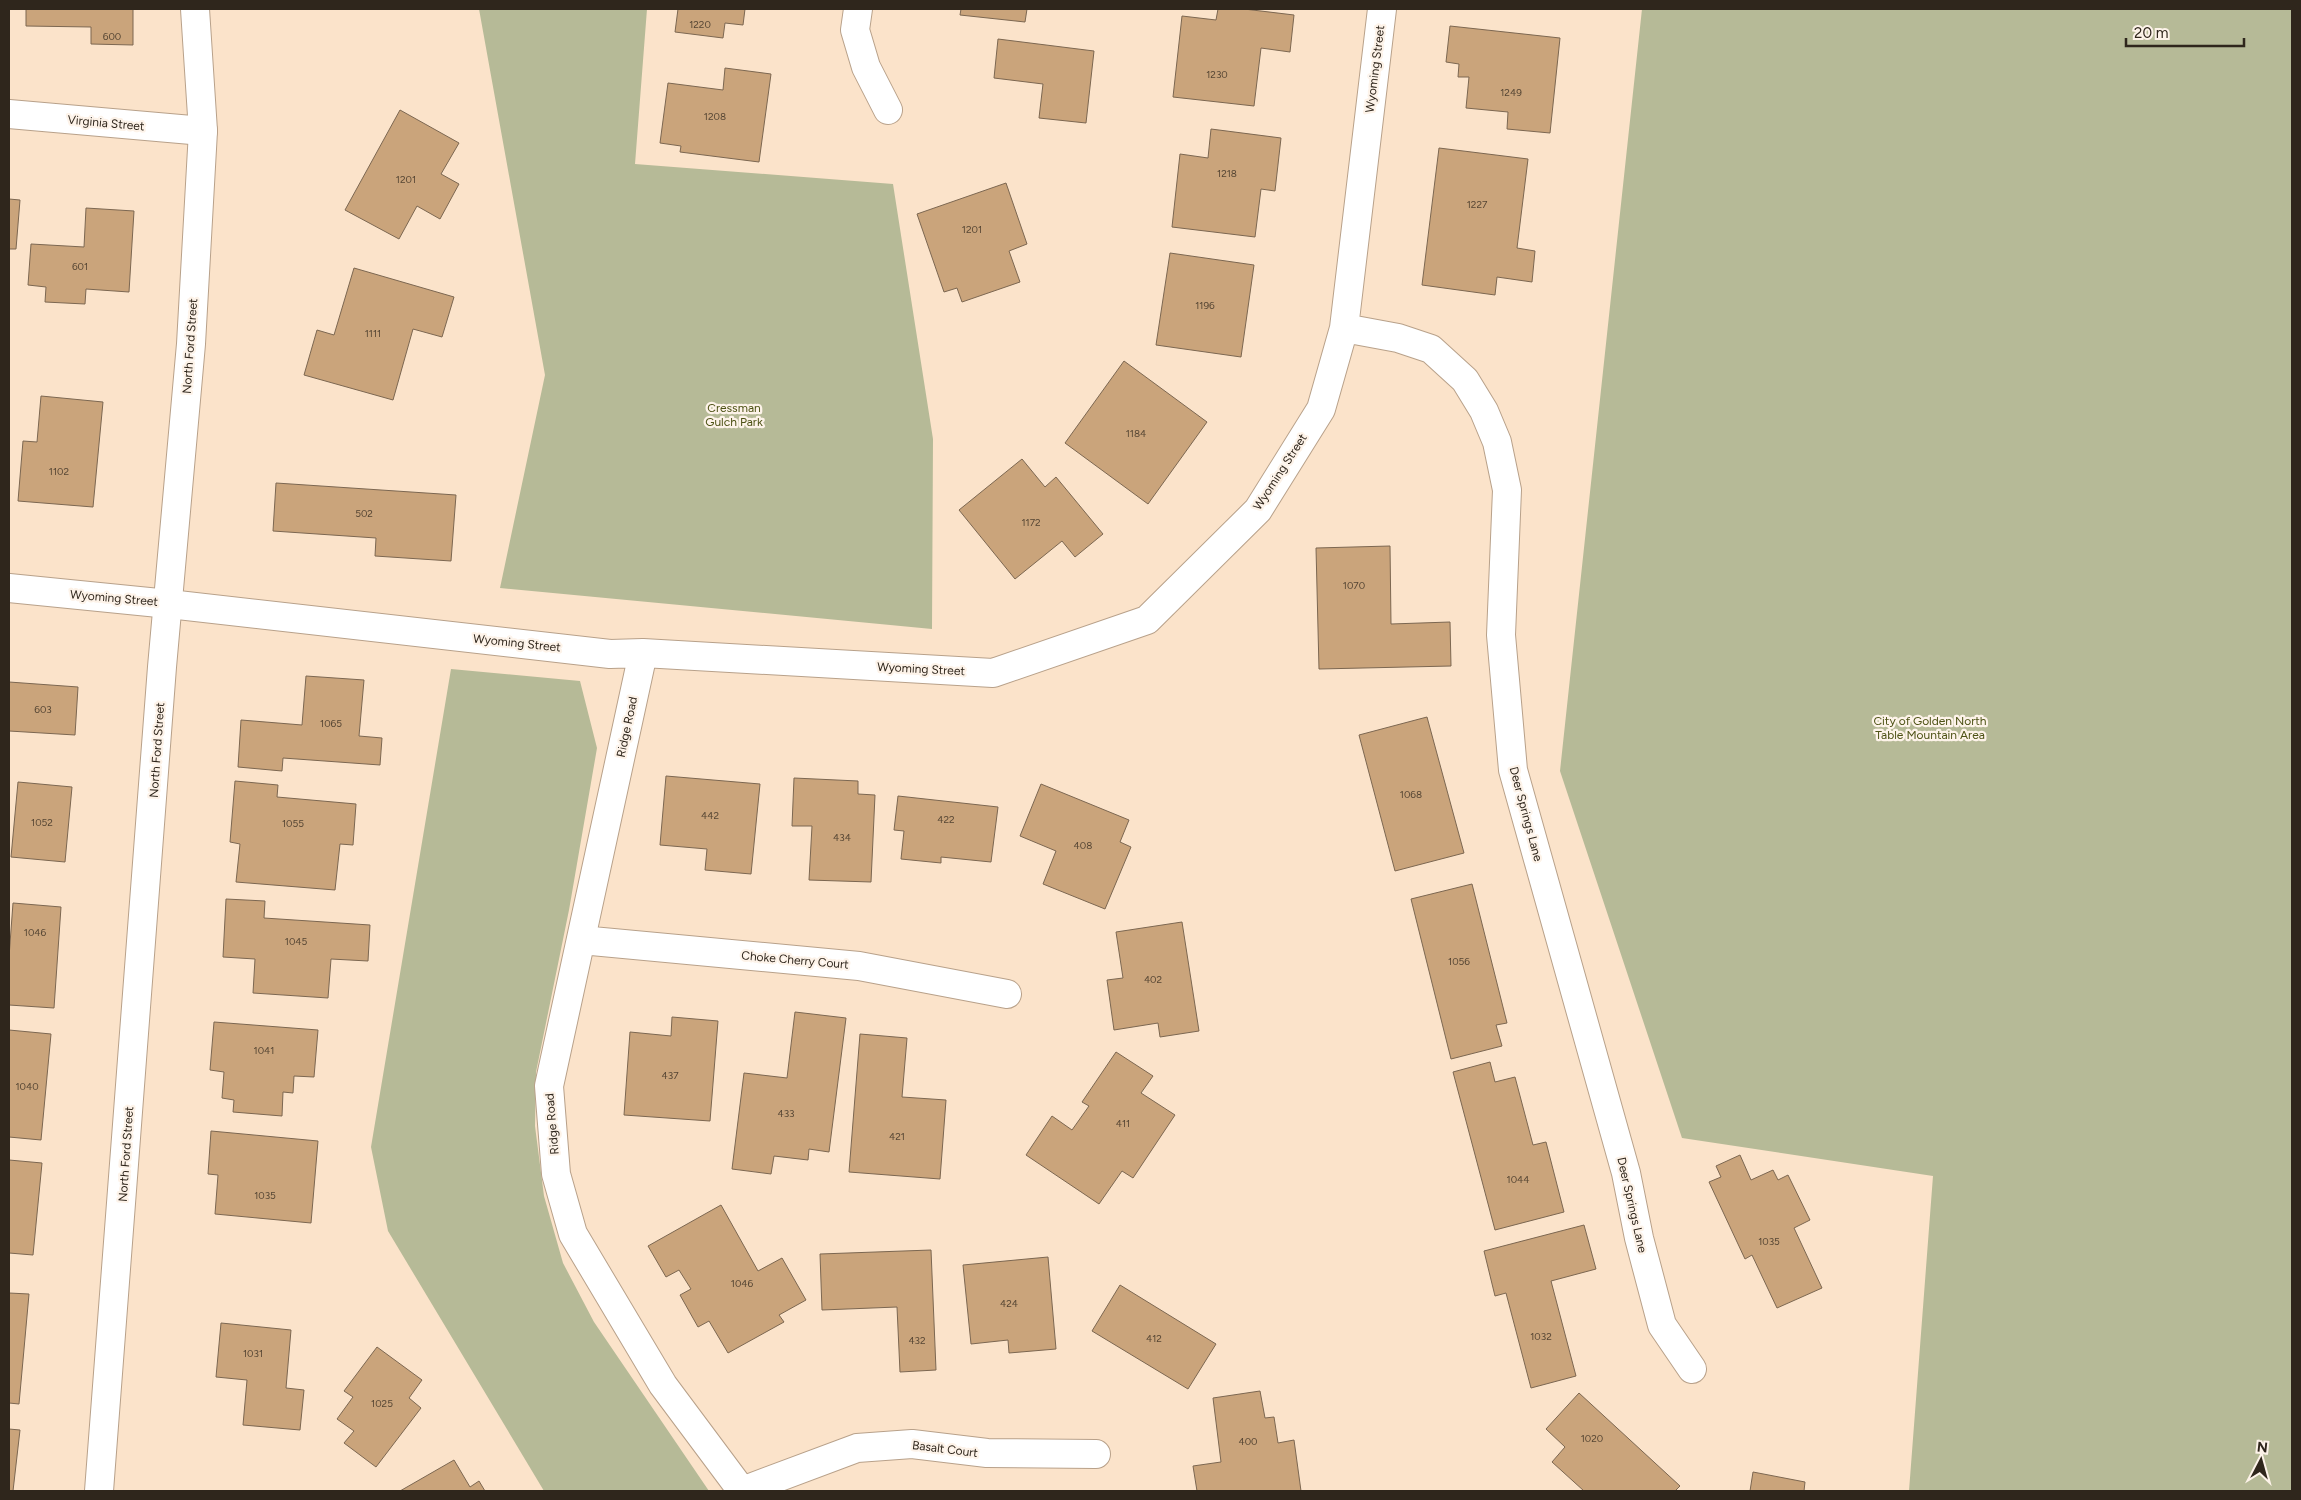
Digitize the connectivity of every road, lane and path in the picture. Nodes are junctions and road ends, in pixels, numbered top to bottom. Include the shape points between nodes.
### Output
1 (195, 9) edge
2 (858, 9) edge
3 (1382, 9) edge
4 (888, 110) dead end
5 (9, 114) edge
6 (203, 132) junction
7 (1344, 328) junction
8 (9, 588) edge
9 (169, 604) junction
10 (643, 653) junction
11 (581, 940) junction
12 (1007, 994) dead end
13 (1692, 1369) dead end
14 (1096, 1454) dead end
15 (99, 1491) edge
16 (742, 1491) edge

1 - 6 street, North Ford Street
2 - 4 street via 855,30 866,67
3 - 7 street, Wyoming Street
5 - 6 street, Virginia Street
6 - 9 street, North Ford Street via 191,344
7 - 10 street, Wyoming Street via 1320,409 1258,510 1147,620 994,673
7 - 13 street, Deer Springs Lane via 1398,338 1431,349 1465,380 1484,411 1497,442 1507,490 1501,636 1513,770 1626,1173 1662,1324
8 - 9 street, Wyoming Street
9 - 10 street, Wyoming Street via 610,654
9 - 15 street, North Ford Street
10 - 11 street, Ridge Road
11 - 12 street, Choke Cherry Court via 859,966
11 - 16 street, Ridge Road via 549,1086 556,1174 573,1234 663,1385
14 - 16 street, Basalt Court via 987,1453 912,1444 857,1448

